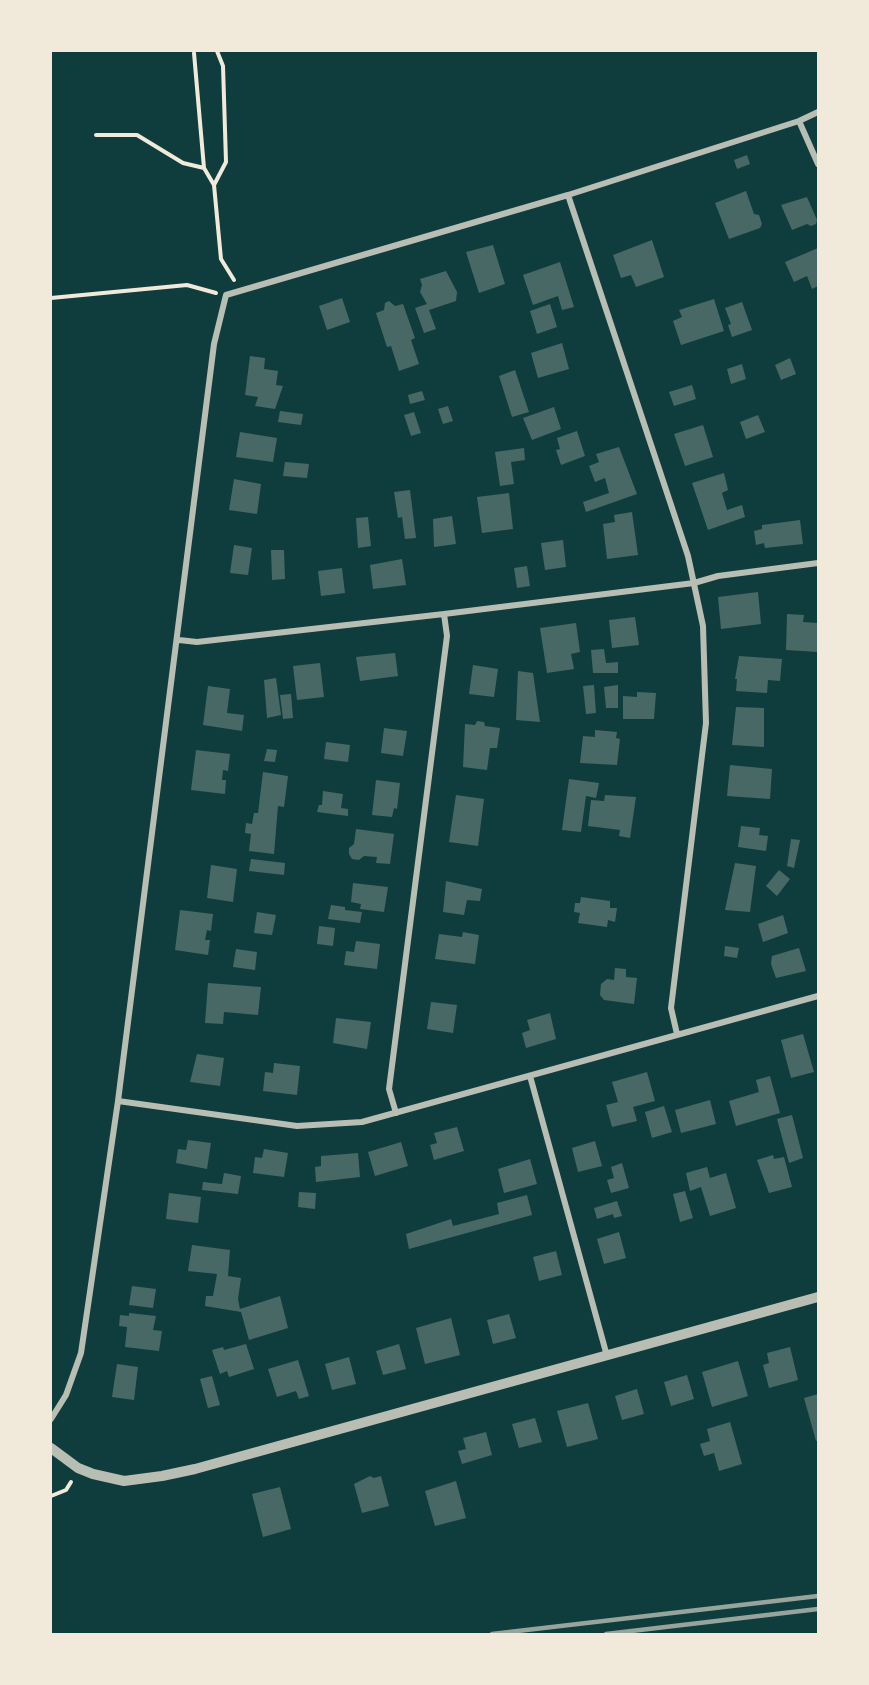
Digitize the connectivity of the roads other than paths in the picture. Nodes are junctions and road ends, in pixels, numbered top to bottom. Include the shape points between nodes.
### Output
1 (818, 112) edge
2 (799, 121) junction
3 (818, 165) edge
4 (568, 195) junction
5 (818, 562) edge
6 (694, 583) junction
7 (444, 614) junction
8 (178, 640) junction
9 (818, 996) edge
10 (677, 1034) junction
11 (530, 1076) junction
12 (118, 1101) junction
13 (396, 1113) junction
14 (818, 1297) edge
15 (607, 1356) junction
16 (51, 1419) edge
17 (51, 1448) edge

1 - 2 street
2 - 3 street
2 - 4 street
4 - 6 street
4 - 8 street via 226,296 214,345
5 - 6 street
6 - 7 street
6 - 10 street via 703,626 706,723 671,1008
7 - 8 street via 196,642
7 - 13 street via 447,636 389,1089
8 - 12 street
9 - 10 street
10 - 11 street
11 - 13 street
11 - 15 street
12 - 13 street via 297,1126 362,1122
12 - 16 street via 81,1353 66,1395
14 - 15 street
15 - 17 street via 162,1476 123,1481 93,1474

